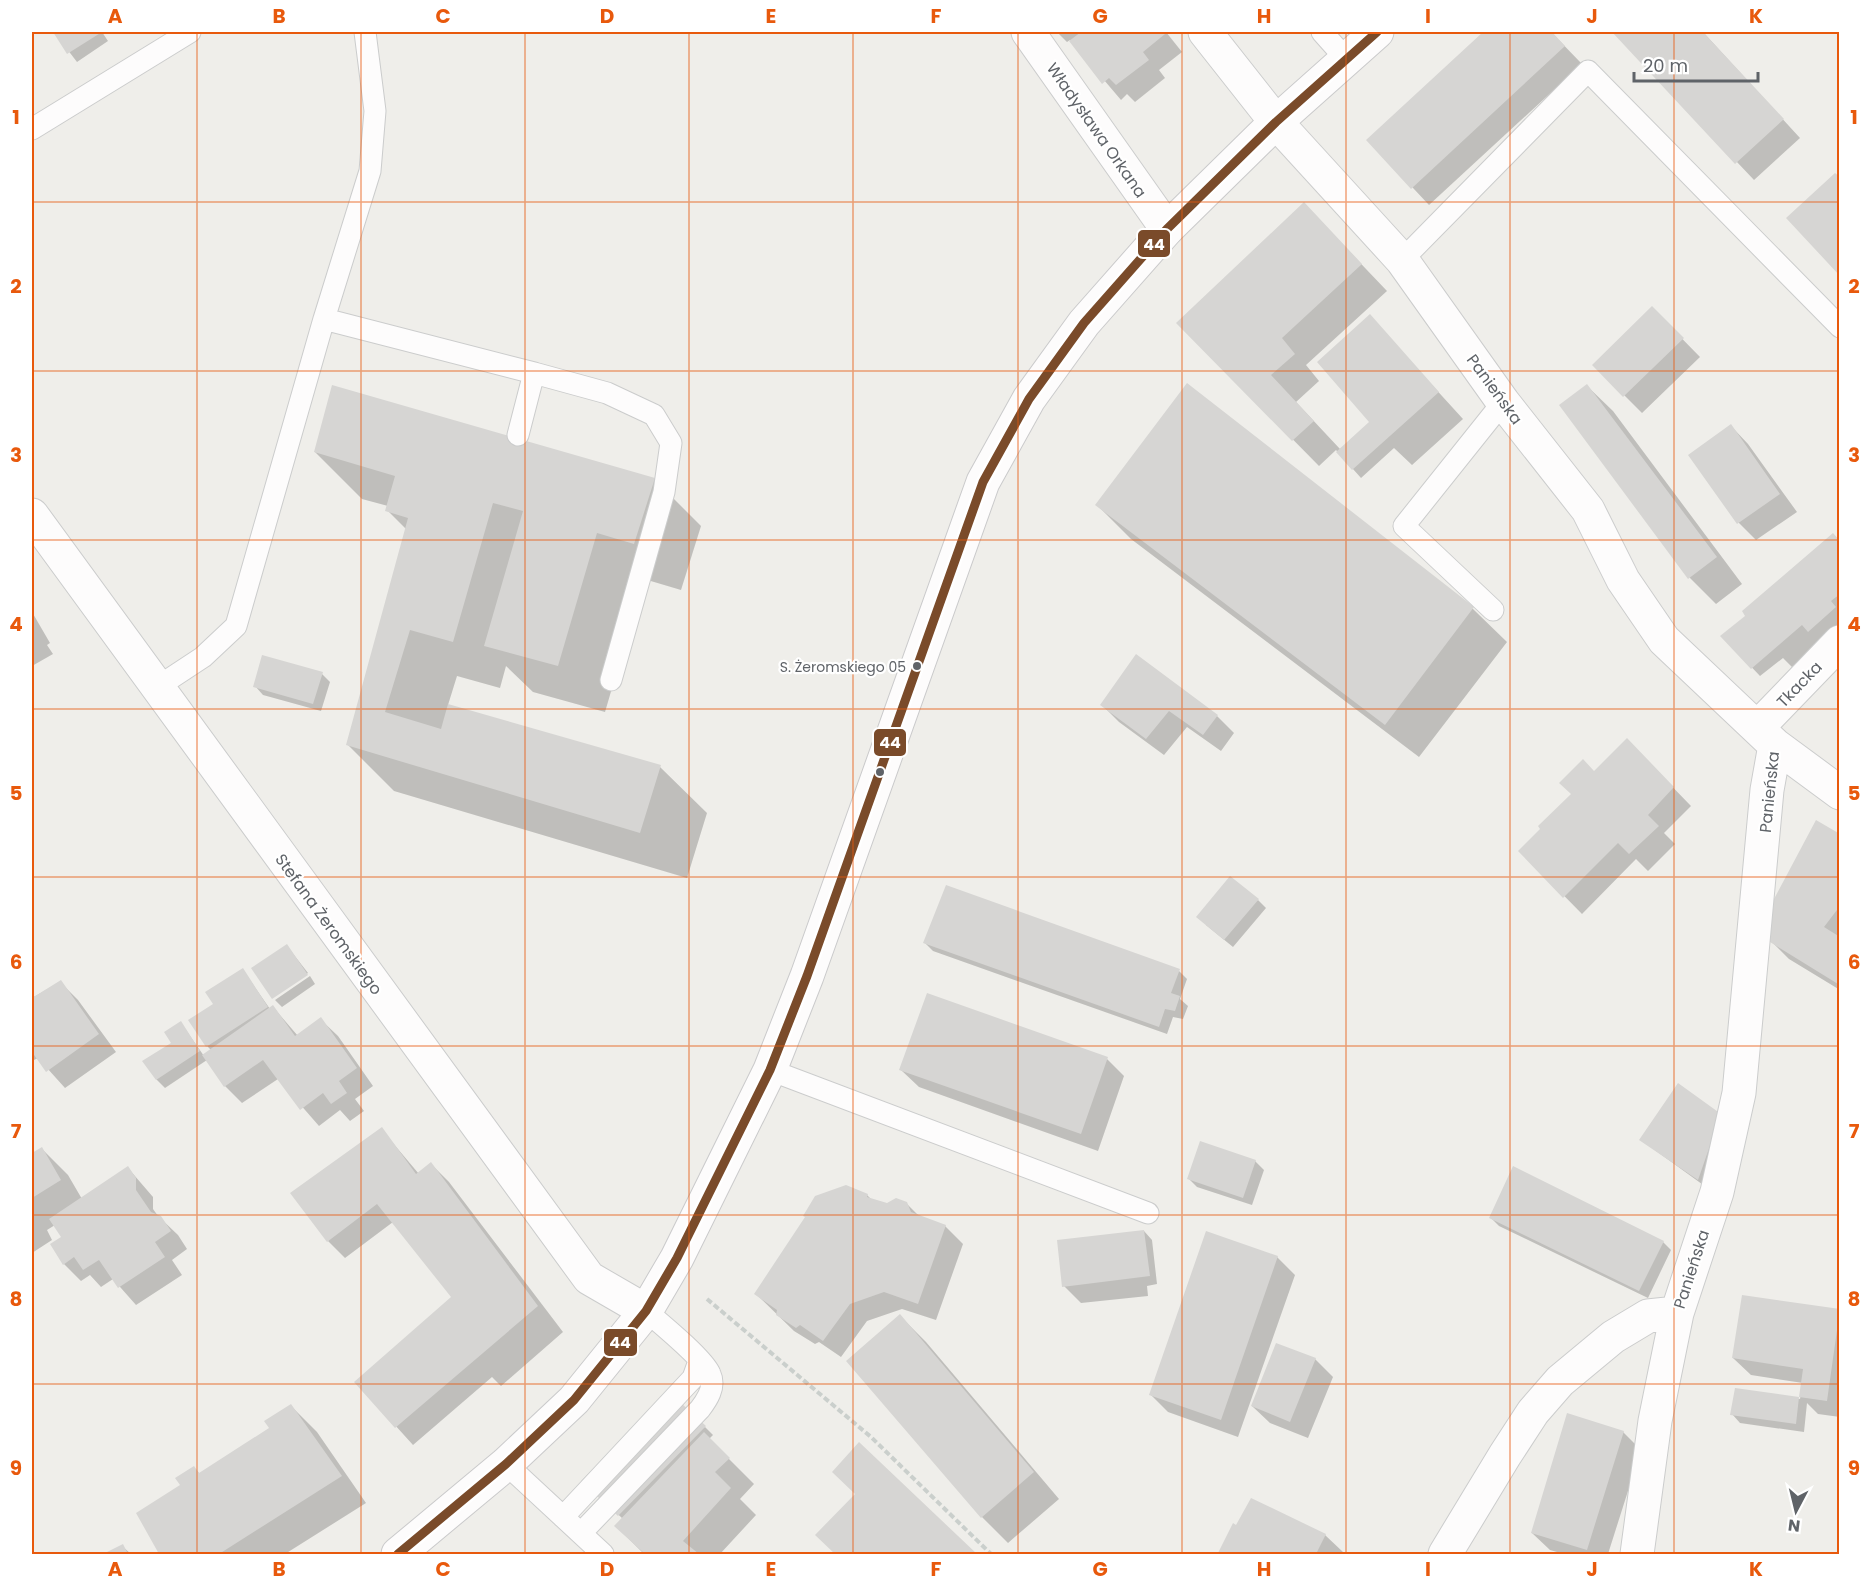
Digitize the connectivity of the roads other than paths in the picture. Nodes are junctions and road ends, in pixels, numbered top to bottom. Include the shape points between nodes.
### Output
1 (190, 32) edge
2 (365, 32) edge
3 (1028, 32) edge
4 (1205, 32) edge
5 (1322, 32) edge
6 (1377, 32) edge
7 (1346, 59) junction
8 (1276, 122) junction
9 (32, 129) edge
10 (1167, 229) junction
11 (1402, 260) junction
12 (324, 319) junction
13 (1839, 327) edge
14 (534, 373) junction
15 (1503, 402) junction
16 (518, 435) dead end
17 (32, 516) edge
18 (1493, 610) dead end
19 (1839, 642) edge
20 (611, 680) dead end
21 (156, 688) junction
22 (1766, 736) junction
23 (1839, 793) edge
24 (770, 1070) junction
25 (1148, 1214) dead end
26 (646, 1311) junction
27 (1677, 1313) junction
28 (699, 1361) junction
29 (506, 1464) junction
30 (563, 1517) junction
31 (581, 1533) junction
32 (398, 1554) edge
33 (603, 1554) edge
34 (1445, 1554) edge
35 (1637, 1554) edge

1 - 9 lane
2 - 12 lane via 375,111 370,171
3 - 10 street, Władysława Orkana
4 - 8 street
5 - 7 lane
6 - 7 street
7 - 8 street
8 - 10 street
8 - 11 street, Panieńska
10 - 24 street via 1084,323 1029,399 983,482
11 - 13 lane via 1588,71
11 - 15 street, Panieńska
12 - 14 lane
12 - 21 lane via 236,626 203,657
14 - 16 lane
14 - 20 lane via 607,393 654,415 671,443 664,492
15 - 18 lane via 1404,526
15 - 22 street, Panieńska via 1588,510 1623,580 1664,640
17 - 21 street, Stefana Żeromskiego
19 - 22 street, Tkacka
21 - 26 street, Stefana Żeromskiego via 589,1278
22 - 23 street
22 - 27 street, Panieńska via 1767,790 1740,1093 1717,1192
24 - 25 lane
24 - 26 street via 677,1258
26 - 28 lane
26 - 29 street via 574,1400
27 - 34 street via 1648,1316 1613,1337 1560,1381 1527,1421
27 - 35 street, Panieńska via 1655,1421
28 - 30 lane via 693,1378
28 - 31 lane via 710,1374 707,1399
29 - 30 lane
29 - 32 street
30 - 31 lane
31 - 33 lane

